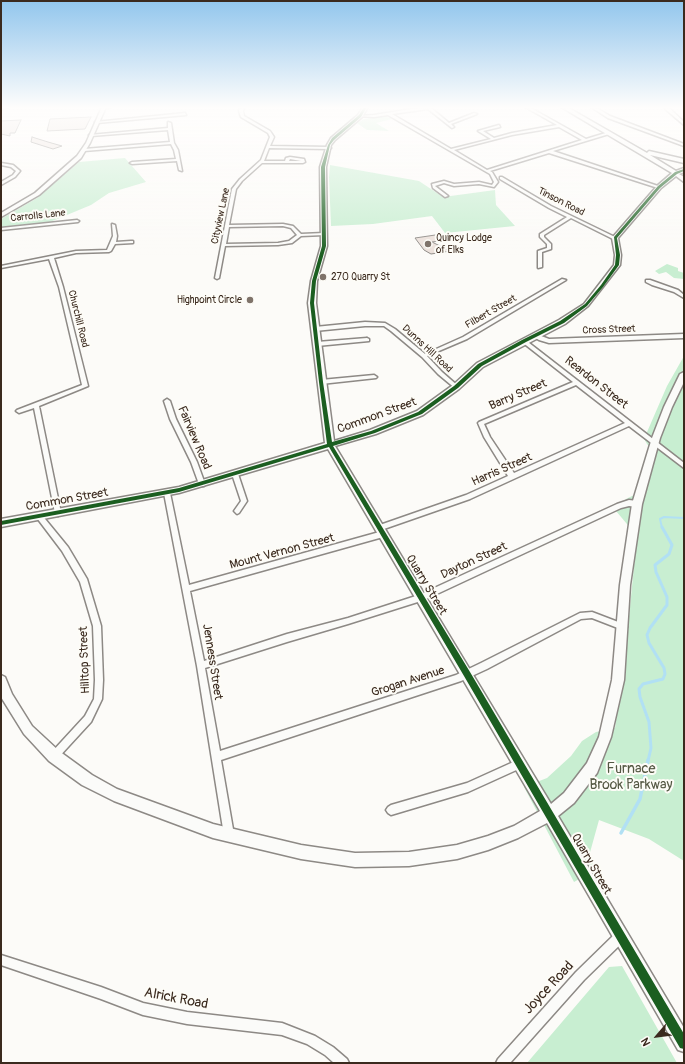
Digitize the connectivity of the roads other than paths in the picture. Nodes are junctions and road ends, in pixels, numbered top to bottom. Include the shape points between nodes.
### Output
1 (78, 157) edge
2 (177, 157) edge
3 (264, 157) edge
4 (326, 157) edge
5 (462, 157) edge
6 (533, 157) edge
7 (563, 157) edge
8 (649, 157) edge
9 (662, 157) edge
10 (178, 160) junction
11 (684, 161) edge
12 (261, 162) junction
13 (287, 162) dead end
14 (132, 163) dead end
15 (1, 164) edge
16 (181, 170) dead end
17 (684, 170) edge
18 (487, 171) junction
19 (676, 173) junction
20 (501, 178) dead end
21 (684, 180) edge
22 (1, 184) edge
23 (659, 187) junction
24 (446, 196) dead end
25 (1, 215) edge
26 (570, 217) junction
27 (77, 221) dead end
28 (113, 225) dead end
29 (227, 226) junction
30 (1, 229) edge
31 (324, 234) junction
32 (300, 235) junction
33 (615, 238) junction
34 (131, 242) dead end
35 (113, 243) junction
36 (224, 245) junction
37 (51, 257) junction
38 (1, 267) edge
39 (540, 267) dead end
40 (217, 278) dead end
41 (564, 280) dead end
42 (648, 281) dead end
43 (684, 298) edge
44 (315, 330) junction
45 (536, 336) junction
46 (684, 336) edge
47 (367, 340) dead end
48 (524, 341) junction
49 (317, 344) junction
50 (424, 356) junction
51 (684, 374) edge
52 (374, 377) dead end
53 (321, 382) junction
54 (577, 382) junction
55 (456, 387) junction
56 (167, 401) dead end
57 (36, 405) junction
58 (19, 411) dead end
59 (630, 423) junction
60 (654, 442) junction
61 (330, 445) junction
62 (684, 466) edge
63 (235, 474) junction
64 (513, 477) junction
65 (202, 484) junction
66 (167, 493) junction
67 (637, 504) junction
68 (237, 511) dead end
69 (58, 513) junction
70 (39, 516) junction
71 (1, 523) edge
72 (381, 531) junction
73 (187, 589) junction
74 (421, 598) junction
75 (623, 627) junction
76 (201, 666) junction
77 (467, 674) junction
78 (1, 681) edge
79 (54, 756) junction
80 (216, 757) junction
81 (520, 764) junction
82 (391, 810) dead end
83 (549, 814) junction
84 (229, 835) junction
85 (621, 936) junction
86 (1, 960) edge
87 (684, 1044) edge
88 (343, 1063) edge
89 (502, 1063) edge

1 - 25 main road via 37,194
2 - 10 street
3 - 12 street, Cityview Lane
4 - 31 main road, Quarry Street via 323,167
5 - 18 street
6 - 18 street
7 - 23 street
8 - 19 main road
9 - 11 main road
10 - 14 street
10 - 16 street
12 - 13 street
12 - 29 street, Cityview Lane via 234,189
15 - 22 street via 12,166 18,171
17 - 19 main road
18 - 24 street via 491,173 496,184 454,185 444,182 433,185
19 - 21 main road
19 - 23 main road
20 - 26 street, Tinson Road
23 - 33 main road
26 - 33 street, Tinson Road
26 - 39 street via 542,234 549,244 549,249 540,251
27 - 30 street, Carrolls Lane
28 - 35 street
29 - 32 street via 283,225 292,227
29 - 36 street, Cityview Lane
31 - 32 street
31 - 44 main road, Quarry Street via 324,246 312,291
32 - 36 street via 285,244
33 - 45 main road, Common Street via 617,265 602,286 575,314
34 - 35 street
35 - 37 street via 109,251 76,252
36 - 40 street, Cityview Lane
37 - 38 street
37 - 57 street, Churchill Road via 61,287 85,386
41 - 50 street, Filbert Street via 465,338
42 - 43 street via 676,291
44 - 49 main road, Quarry Street
44 - 50 street, Dunns Hill Road via 365,324 385,325
45 - 46 street, Cross Street via 549,341
45 - 48 main road, Common Street
47 - 49 street
48 - 54 street, Reardon Street
48 - 55 main road, Common Street via 480,365
49 - 53 main road, Quarry Street
50 - 55 street, Dunns Hill Road
51 - 60 main road
52 - 53 street
53 - 61 main road, Quarry Street
54 - 59 street, Reardon Street
54 - 64 street, Barry Street via 482,423 487,437
55 - 61 main road, Common Street via 420,413
56 - 65 street, Fairview Road
57 - 58 street
57 - 69 street
59 - 60 street, Reardon Street
59 - 64 street, Harris Street
60 - 62 street, Reardon Street
60 - 67 main road
61 - 63 main road, Common Street
61 - 72 main road, Quarry Street
63 - 65 main road, Common Street
63 - 68 street via 244,501
64 - 72 street, Harris Street
65 - 66 main road, Common Street
66 - 69 main road, Common Street
66 - 73 street, Jenness Street
67 - 74 street, Dayton Street via 619,506
67 - 75 main road via 626,578
69 - 70 main road, Common Street
70 - 71 main road, Common Street
70 - 79 street, Hilltop Street via 65,549 84,581 97,626 98,699 88,719
72 - 73 street, Mount Vernon Street
72 - 74 main road, Quarry Street
73 - 76 street, Jenness Street
74 - 76 street, Dayton Street
74 - 77 main road, Quarry Street
75 - 77 street, Grogan Avenue via 592,615 580,616
75 - 83 main road via 616,691 608,728 599,753 576,791
76 - 80 street, Jenness Street
77 - 80 street, Grogan Avenue
77 - 81 main road, Quarry Street
78 - 79 main road via 7,697 28,730
79 - 84 main road via 87,780 114,794
80 - 84 street, Jenness Street
81 - 82 street via 468,787
81 - 83 main road, Quarry Street
83 - 84 main road via 518,831 488,843 457,852 409,858 355,860 301,852
83 - 85 main road, Quarry Street
85 - 87 main road, Quarry Street
85 - 89 street, Joyce Road via 580,976
86 - 88 street, Alrick Road via 143,1009 187,1018 282,1029 311,1040

